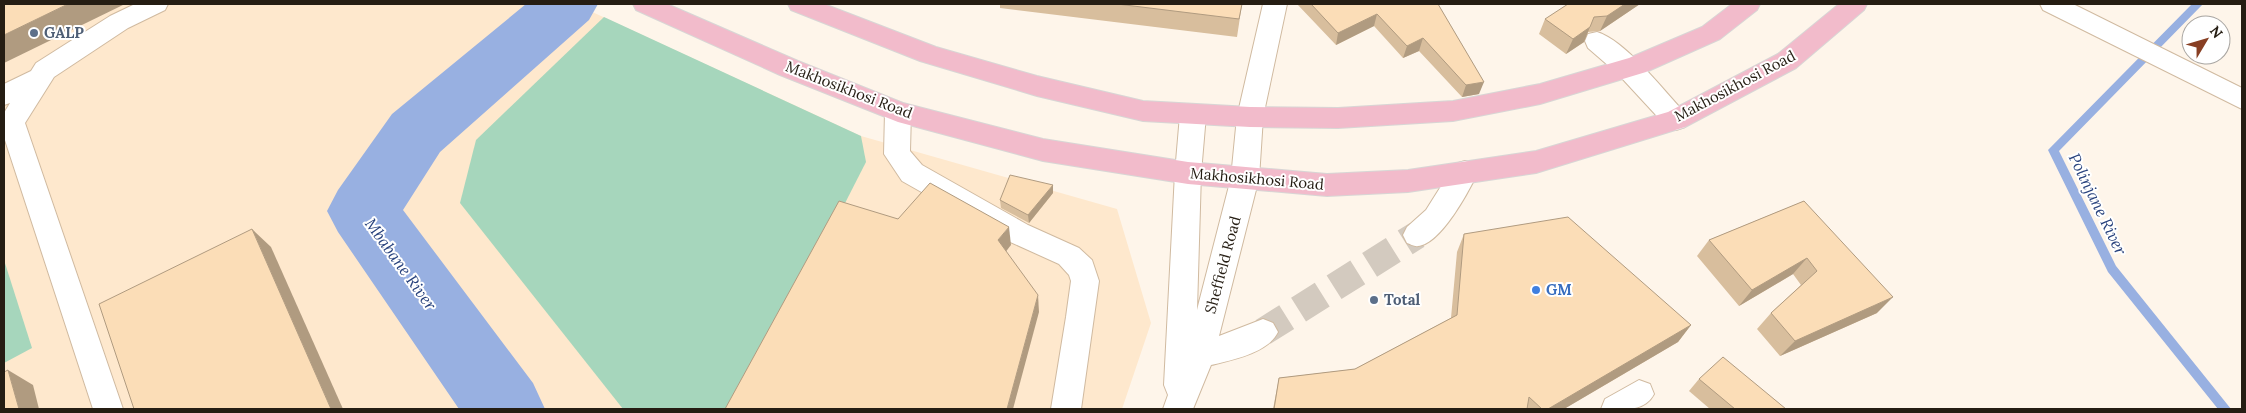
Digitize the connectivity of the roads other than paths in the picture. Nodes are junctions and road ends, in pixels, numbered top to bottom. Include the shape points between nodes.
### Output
1 (156, 4) edge
2 (800, 4) edge
3 (1275, 4) edge
4 (1748, 4) edge
5 (1855, 4) edge
6 (2052, 4) edge
7 (652, 7) edge
8 (1597, 41) dead end
9 (1627, 68) junction
10 (40, 78) junction
11 (4, 95) edge
12 (2242, 99) edge
13 (898, 112) junction
14 (1193, 115) junction
15 (1250, 117) junction
16 (1676, 120) junction
17 (1465, 172) junction
18 (1188, 174) junction
19 (1245, 178) junction
20 (1417, 236) tunnel mouth
21 (1263, 332) tunnel mouth
22 (1200, 354) junction
23 (108, 409) edge
24 (1066, 409) edge
25 (1178, 409) edge

1 - 10 street via 111,27 45,70
2 - 14 main road via 929,54 1037,86 1143,111
3 - 15 street, Sheffield Road
4 - 9 main road via 1711,33
5 - 16 main road, Makhosikhosi Road via 1787,61
6 - 12 street
7 - 13 main road, Makhosikhosi Road
8 - 9 street
9 - 15 main road via 1540,94 1452,111 1338,118
9 - 16 street
10 - 11 street
10 - 23 street via 12,122
13 - 18 main road, Makhosikhosi Road via 1043,150
13 - 24 street via 897,154 912,173 1009,228 1069,256 1082,269 1084,290
14 - 15 main road
14 - 18 street, Sheffield Road
15 - 19 street, Sheffield Road
16 - 17 main road, Makhosikhosi Road via 1536,162
17 - 19 main road, Makhosikhosi Road via 1408,181 1327,185
17 - 20 street via 1436,218
18 - 19 main road, Makhosikhosi Road
18 - 25 street, Sheffield Road
19 - 22 street, Sheffield Road
21 - 22 street via 1231,347
22 - 25 street, Sheffield Road

